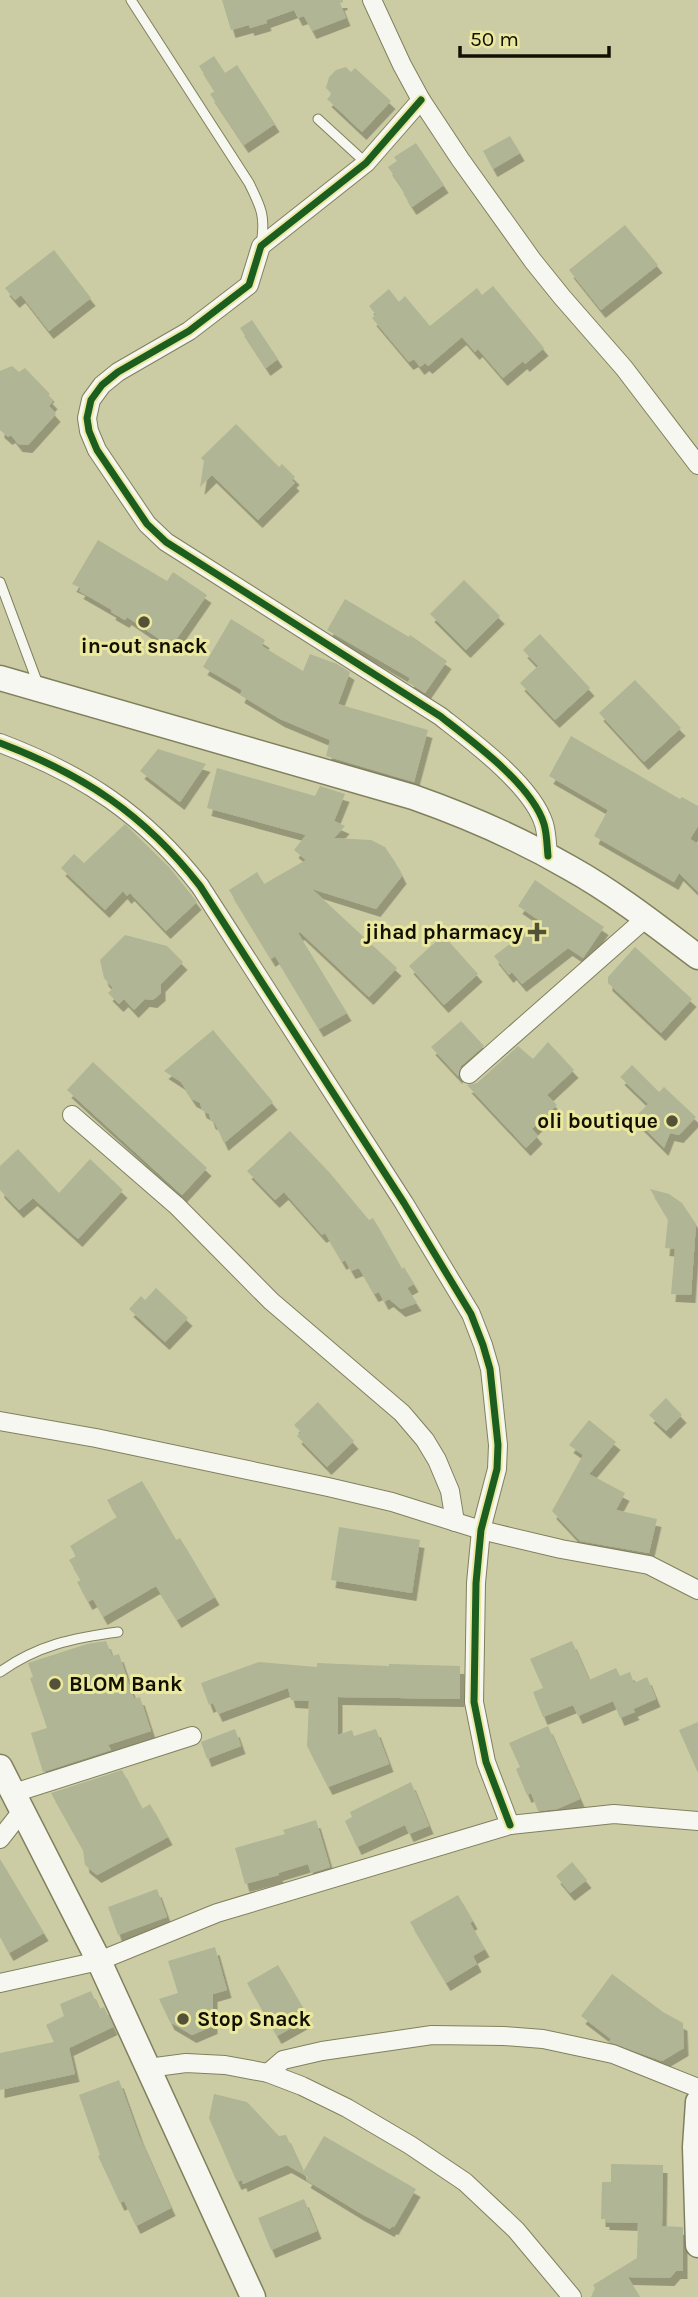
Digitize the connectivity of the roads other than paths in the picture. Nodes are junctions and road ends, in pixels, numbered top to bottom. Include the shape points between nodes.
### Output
1 (131, 0) edge
2 (372, 0) edge
3 (421, 100) junction
4 (318, 119) dead end
5 (366, 163) junction
6 (261, 246) junction
7 (698, 465) edge
8 (0, 582) edge
9 (0, 678) edge
10 (40, 689) junction
11 (0, 743) edge
12 (548, 856) junction
13 (646, 918) junction
14 (698, 957) edge
15 (469, 1074) dead end
16 (72, 1115) dead end
17 (0, 1421) edge
18 (455, 1522) junction
19 (481, 1530) junction
20 (698, 1590) edge
21 (118, 1632) dead end
22 (0, 1672) edge
23 (192, 1736) dead end
24 (0, 1767) edge
25 (18, 1802) junction
26 (698, 1821) edge
27 (510, 1825) junction
28 (0, 1839) edge
29 (99, 1961) junction
30 (0, 1983) edge
31 (148, 2068) junction
32 (268, 2073) junction
33 (698, 2088) edge
34 (698, 2102) edge
35 (698, 2245) edge
36 (253, 2297) edge
37 (572, 2297) edge

1 - 6 lane via 249,183 262,210
2 - 3 street
3 - 5 street
3 - 7 street via 533,261
4 - 5 lane
5 - 6 street
6 - 12 street via 250,285 189,331 102,386 91,400 87,418 97,450 147,524 166,542 440,716 478,747 533,802 544,824
8 - 10 lane
9 - 10 main road
10 - 12 main road via 413,797 454,811
11 - 19 street via 57,766 96,789 132,815 186,868 410,1214 471,1314 490,1369 497,1469
12 - 13 main road
13 - 14 main road
13 - 15 street
16 - 18 street via 177,1206 271,1301 402,1413 437,1460 450,1491
17 - 18 street via 236,1466 392,1502
18 - 19 street
19 - 20 street via 649,1565
19 - 27 street via 474,1702 486,1762
21 - 22 lane via 41,1648
23 - 25 street
24 - 25 main road
25 - 28 street
25 - 29 main road
26 - 27 street via 614,1814
27 - 29 street via 217,1913
29 - 30 street
29 - 31 main road
31 - 32 street via 186,2063
31 - 36 main road
32 - 33 street via 283,2060 321,2051 432,2035 504,2036 613,2054
32 - 37 street via 346,2108 465,2182 516,2230
34 - 35 main road

